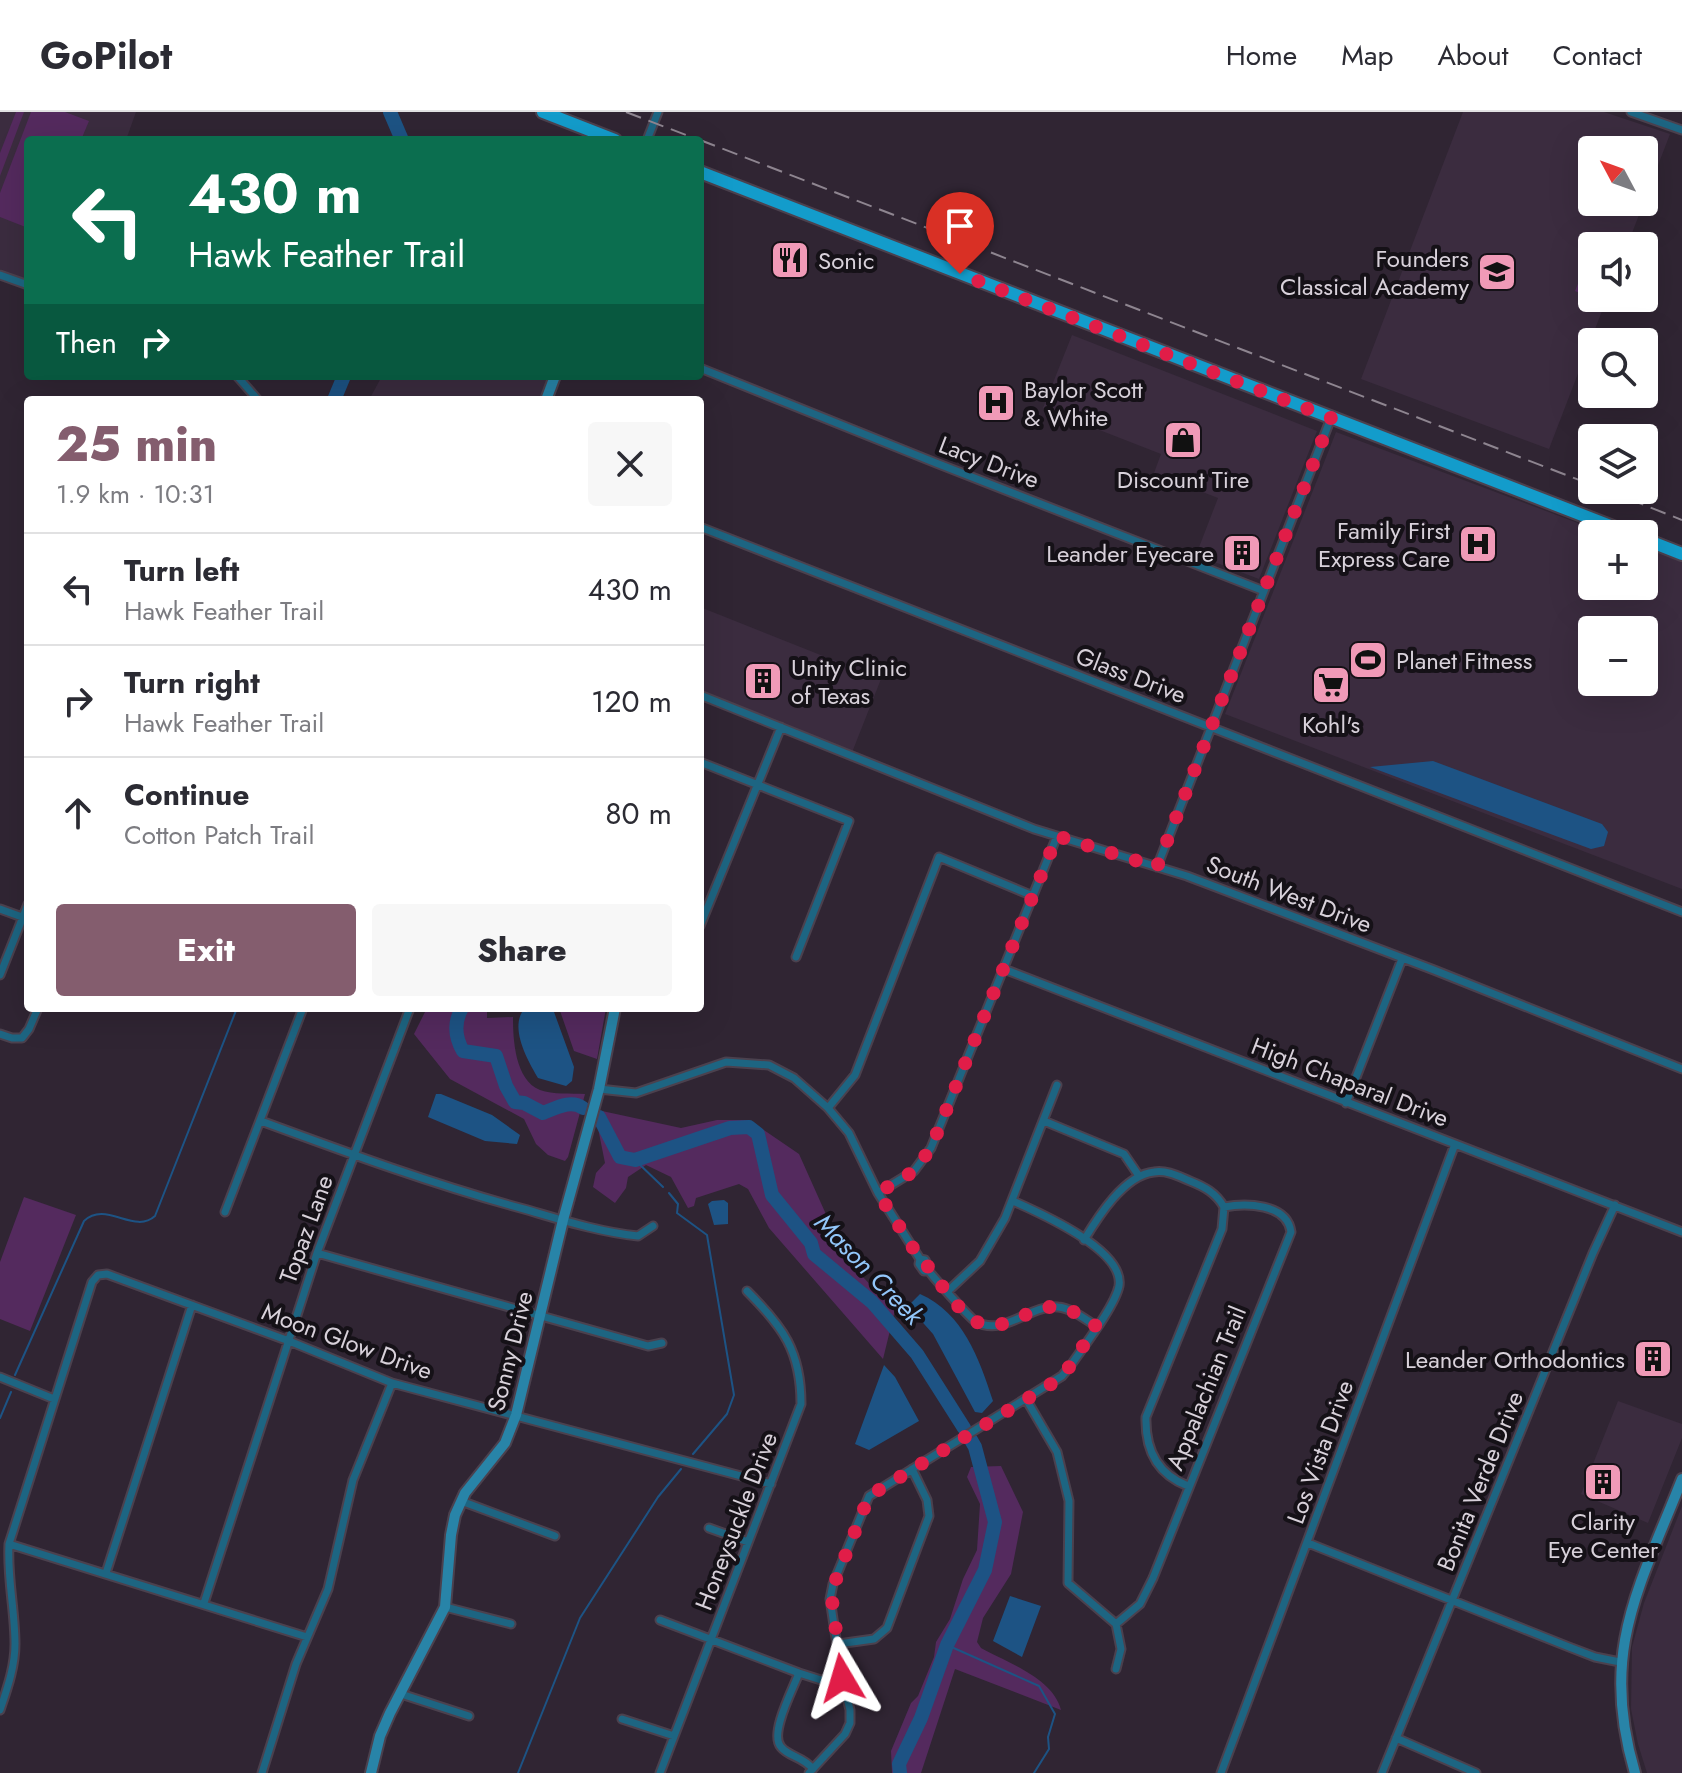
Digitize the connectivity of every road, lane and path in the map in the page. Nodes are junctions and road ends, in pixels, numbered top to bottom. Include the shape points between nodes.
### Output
1 (543, 112) edge
2 (658, 112) edge
3 (1631, 112) edge
4 (1682, 130) edge
5 (605, 136) edge
6 (649, 136) edge
7 (704, 174) edge
8 (0, 275) edge
9 (24, 284) edge
10 (704, 370) edge
11 (240, 380) edge
12 (254, 396) edge
13 (1331, 418) junction
14 (1595, 520) edge
15 (704, 529) edge
16 (1658, 545) edge
17 (1682, 554) edge
18 (1264, 591) junction
19 (704, 697) edge
20 (781, 727) junction
21 (1210, 728) junction
22 (704, 764) edge
23 (758, 785) junction
24 (1057, 836) junction
25 (1157, 867) junction
26 (1033, 896) junction
27 (0, 909) edge
28 (1682, 912) edge
29 (24, 913) edge
30 (704, 916) edge
31 (22, 917) junction
32 (796, 957) dead end
33 (1402, 959) junction
34 (1004, 969) junction
35 (0, 975) edge
36 (36, 1012) edge
37 (302, 1012) edge
38 (408, 1012) edge
39 (614, 1012) edge
40 (0, 1034) edge
41 (1682, 1069) edge
42 (1057, 1085) dead end
43 (599, 1089) junction
44 (1346, 1103) junction
45 (828, 1108) junction
46 (261, 1121) junction
47 (1044, 1121) junction
48 (1455, 1144) junction
49 (354, 1155) junction
50 (1139, 1176) junction
51 (878, 1193) junction
52 (1013, 1201) junction
53 (1615, 1205) junction
54 (1224, 1207) junction
55 (225, 1212) dead end
56 (563, 1220) junction
57 (653, 1226) dead end
58 (1682, 1232) edge
59 (1084, 1240) junction
60 (317, 1253) junction
61 (747, 1291) dead end
62 (948, 1291) junction
63 (192, 1305) junction
64 (539, 1316) junction
65 (1096, 1326) junction
66 (289, 1341) junction
67 (662, 1343) dead end
68 (0, 1377) edge
69 (392, 1383) junction
70 (54, 1399) junction
71 (1026, 1399) junction
72 (516, 1415) junction
73 (912, 1469) junction
74 (1682, 1479) edge
75 (771, 1484) junction
76 (1188, 1486) junction
77 (461, 1501) junction
78 (709, 1528) dead end
79 (555, 1536) dead end
80 (748, 1542) junction
81 (1308, 1543) junction
82 (9, 1544) junction
83 (106, 1573) junction
84 (1454, 1600) junction
85 (204, 1603) junction
86 (445, 1607) junction
87 (660, 1620) dead end
88 (511, 1624) dead end
89 (1116, 1624) junction
90 (307, 1637) junction
91 (711, 1639) junction
92 (838, 1644) junction
93 (1620, 1662) junction
94 (1116, 1669) dead end
95 (799, 1673) junction
96 (842, 1678) junction
97 (401, 1694) junction
98 (0, 1710) edge
99 (469, 1716) dead end
100 (622, 1719) dead end
101 (674, 1736) junction
102 (1396, 1738) junction
103 (811, 1771) edge
104 (262, 1773) edge
105 (371, 1773) edge
106 (660, 1773) edge
107 (1221, 1773) edge
108 (1382, 1773) edge
109 (1476, 1773) edge
110 (1635, 1773) edge

1 - 5 main road
2 - 6 street
3 - 4 street
7 - 13 main road
8 - 9 street
10 - 18 street, Lacy Drive
11 - 12 street
13 - 14 main road
13 - 18 street
15 - 21 street, Glass Drive
16 - 17 main road
18 - 21 street
19 - 20 street, South West Drive
20 - 23 street
20 - 24 street, South West Drive
21 - 25 street
21 - 28 street, Glass Drive
22 - 23 street
23 - 30 street
23 - 32 street via 849,821
24 - 25 street, South West Drive
24 - 26 street
25 - 33 street, South West Drive
26 - 34 street
26 - 45 street via 939,857 855,1075
27 - 31 street
29 - 31 street
31 - 35 street
33 - 41 street, South West Drive
33 - 44 street
34 - 44 street, High Chaparal Drive
34 - 51 street via 931,1148 914,1171
36 - 40 street via 22,1038
37 - 46 street
38 - 49 street, Topaz Lane
39 - 43 street, Sonny Drive
42 - 47 street
43 - 45 street via 636,1093 726,1062 769,1065 794,1078
43 - 56 street, Sonny Drive
44 - 48 street, High Chaparal Drive
45 - 51 street via 849,1133
46 - 49 street
46 - 55 street
47 - 50 street via 1121,1152
47 - 52 street
48 - 53 street, High Chaparal Drive
48 - 81 street, Los Vista Drive
49 - 56 street
49 - 60 street, Topaz Lane
50 - 54 street via 1175,1174 1208,1189
50 - 59 street via 1108,1203
51 - 62 street via 921,1267
52 - 59 street
52 - 62 street via 980,1261
53 - 58 street, High Chaparal Drive
53 - 84 street, Bonita Verde Drive
54 - 76 street via 1222,1229 1146,1417 1158,1466 1167,1478
54 - 76 street, Appalachian Trail via 1247,1203 1265,1208 1284,1217 1291,1232
56 - 57 street via 638,1236
56 - 64 street, Sonny Drive
59 - 65 street via 1111,1260 1119,1279 1115,1297
60 - 64 street
60 - 66 street, Topaz Lane
61 - 75 street, Honeysuckle Drive via 790,1342 801,1376 801,1404
62 - 65 street via 971,1318 987,1326 1047,1307
63 - 66 street, Moon Glow Drive
63 - 70 street, Moon Glow Drive via 98,1275
63 - 83 street
64 - 67 street via 648,1346
64 - 72 street, Sonny Drive
65 - 71 street via 1067,1371
66 - 69 street, Moon Glow Drive
66 - 85 street, Topaz Lane
68 - 70 street
69 - 72 street, Moon Glow Drive
69 - 90 street via 353,1480 328,1589
70 - 82 street
71 - 73 street
71 - 89 street via 1057,1452 1069,1501 1068,1583
72 - 75 street, Moon Glow Drive
72 - 77 street, Sonny Drive via 505,1443
73 - 92 street via 874,1492 864,1507 831,1592
73 - 92 street via 929,1516 887,1628 874,1639
74 - 93 street via 1641,1579
75 - 80 street, Honeysuckle Drive
76 - 89 street, Appalachian Trail via 1140,1604
77 - 79 street
77 - 86 street, Sonny Drive via 451,1535
78 - 80 street
80 - 91 street, Honeysuckle Drive
81 - 84 street
81 - 107 street, Los Vista Drive
82 - 83 street
82 - 98 street via 14,1655
83 - 85 street
84 - 93 street via 1584,1653
84 - 102 street, Bonita Verde Drive
85 - 90 street
86 - 88 street
86 - 97 street, Sonny Drive
87 - 91 street
89 - 94 street via 1121,1649
90 - 104 street
91 - 95 street
91 - 101 street, Honeysuckle Drive
92 - 96 street
93 - 110 street via 1620,1698
95 - 96 street via 821,1680
95 - 103 street via 777,1739
96 - 103 street via 850,1710 848,1729
97 - 99 street
97 - 105 street, Sonny Drive via 380,1736
100 - 101 street
101 - 106 street, Honeysuckle Drive
102 - 108 street, Bonita Verde Drive
102 - 109 street

